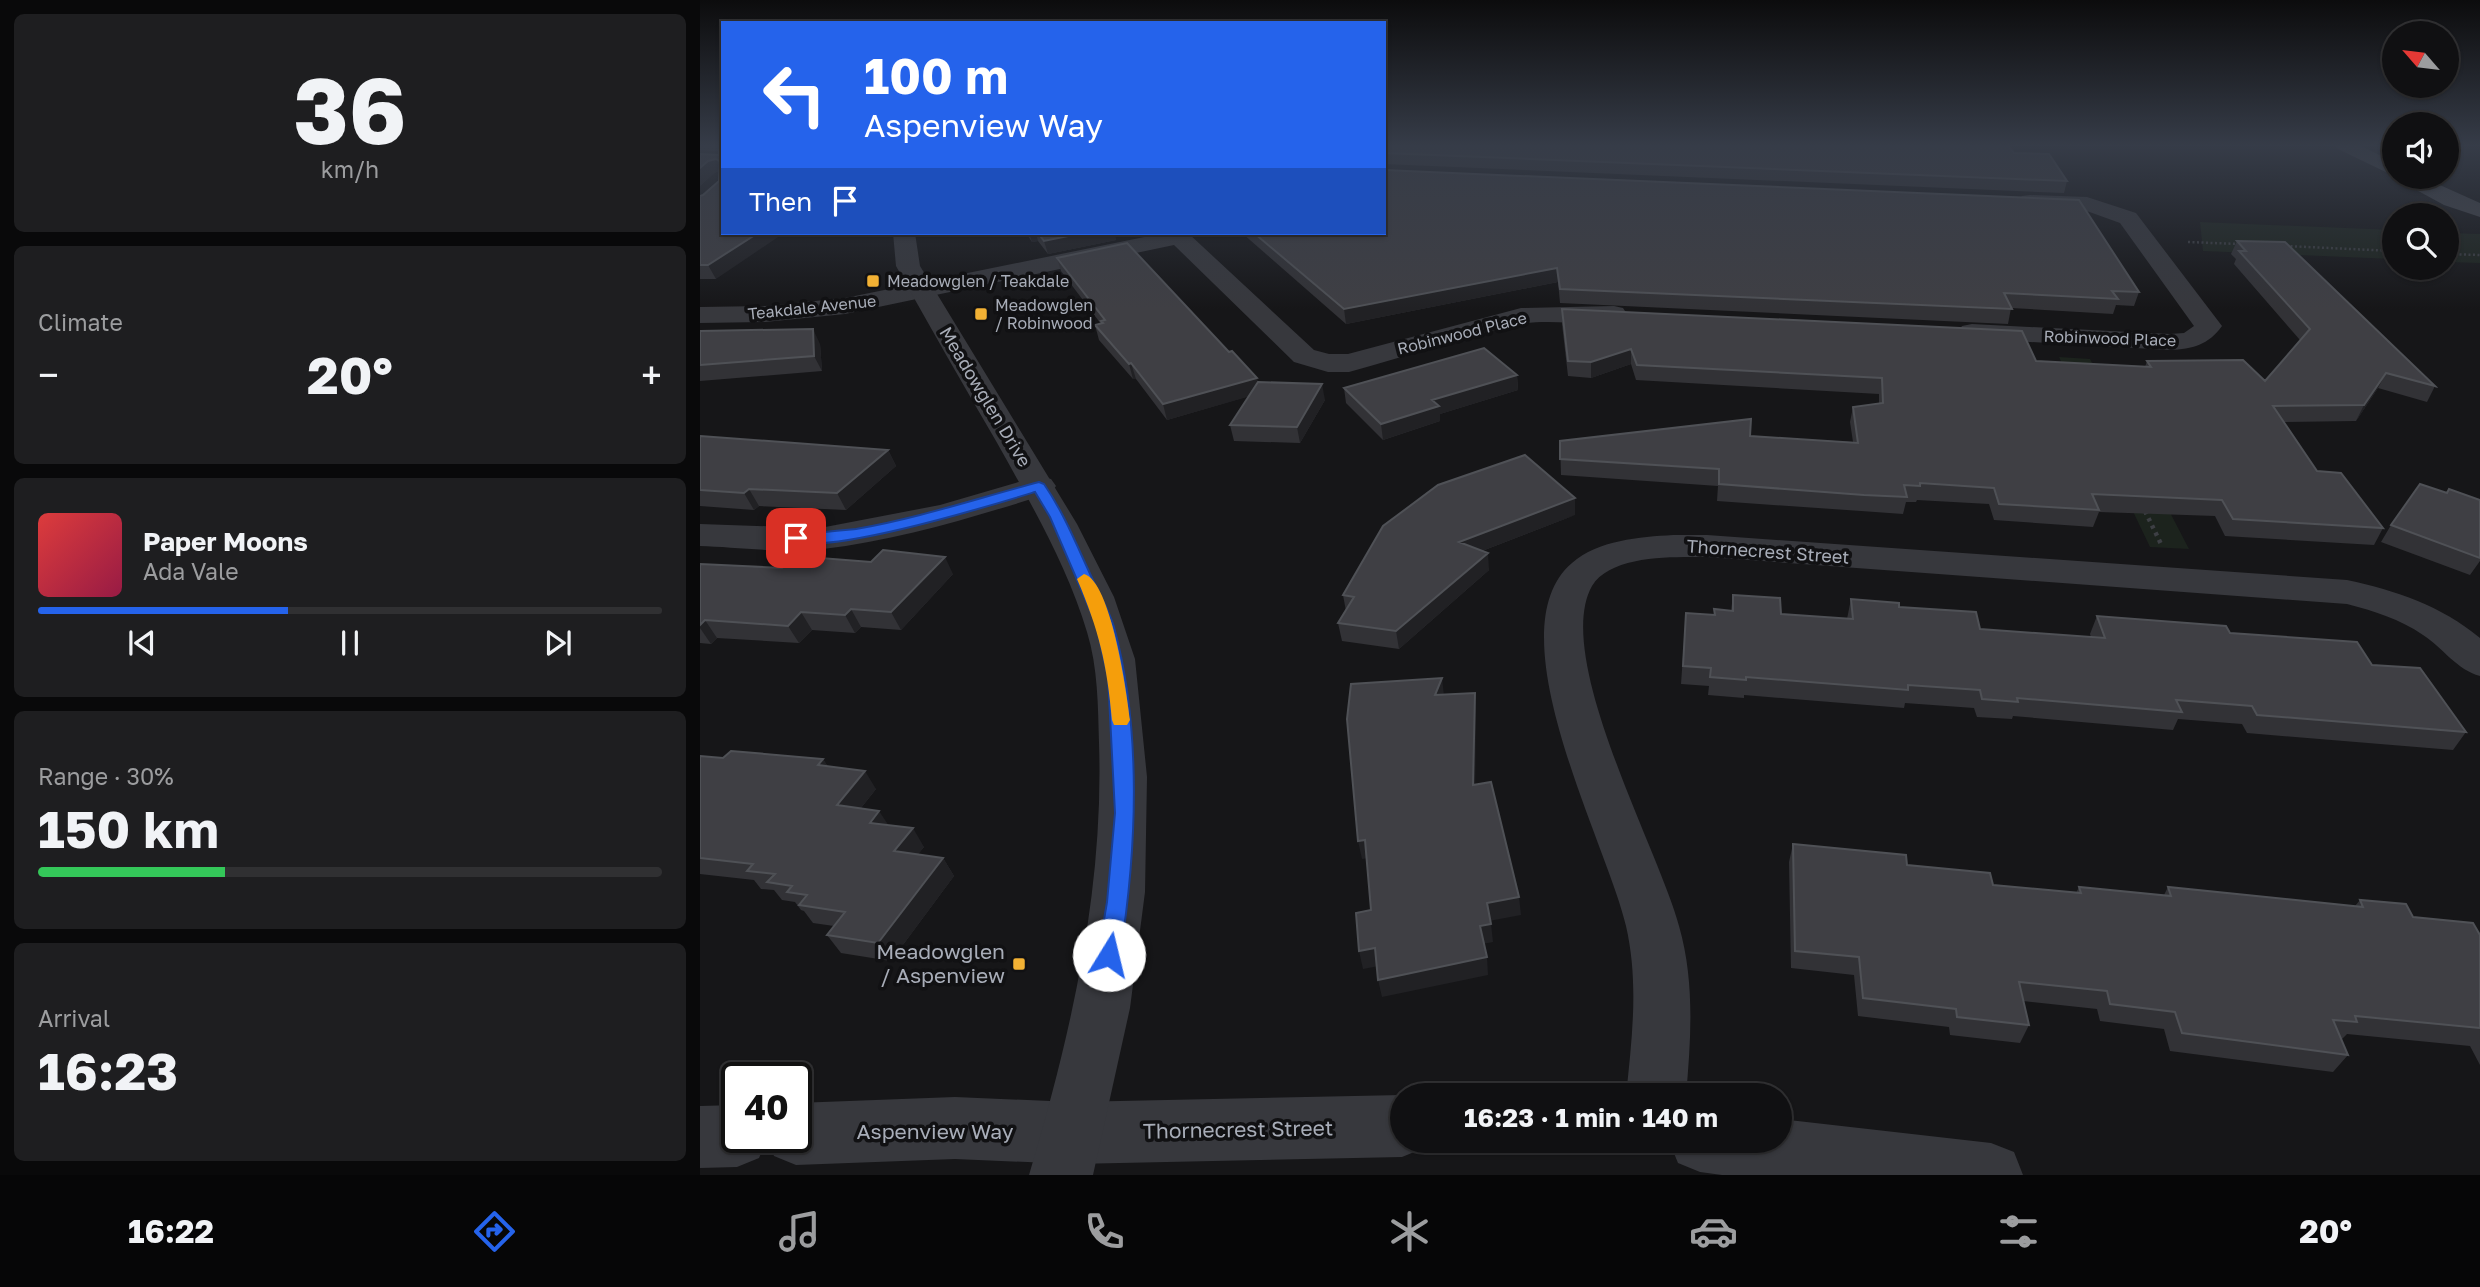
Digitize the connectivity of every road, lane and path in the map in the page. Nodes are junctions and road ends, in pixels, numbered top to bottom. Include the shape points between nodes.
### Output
1 (2002, 200) edge
2 (2452, 200) edge
3 (2480, 210) edge
4 (904, 235) edge
5 (1177, 235) edge
6 (2145, 240) junction
7 (2242, 244) edge
8 (2283, 246) edge
9 (2382, 250) edge
10 (2459, 254) edge
11 (2480, 255) edge
12 (923, 291) junction
13 (1633, 315) edge
14 (700, 316) edge
15 (1951, 331) edge
16 (1039, 486) junction
17 (2143, 507) edge
18 (700, 535) edge
19 (2178, 580) junction
20 (2480, 662) edge
21 (1657, 1083) edge
22 (1390, 1127) edge
23 (812, 1133) edge
24 (721, 1136) edge
25 (700, 1137) edge
26 (1792, 1152) edge
27 (1067, 1154) edge
28 (1991, 1175) edge

1 - 6 street, Robinwood Place via 2104,208 2128,218
2 - 3 main road
4 - 12 street, Meadowglen Drive via 908,266
5 - 12 street, Robinwood Place
5 - 13 street, Robinwood Place via 1304,356 1328,363 1349,363 1521,316
6 - 7 path
6 - 15 street, Robinwood Place via 2202,314 2208,326 2202,335 2170,342
8 - 9 path
10 - 11 path
12 - 14 street, Teakdale Avenue via 845,306
12 - 16 street, Meadowglen Drive
16 - 18 street via 938,516 820,539
16 - 27 street, Meadowglen Drive via 1105,624 1117,677 1123,741 1125,813 1118,902
17 - 19 path
19 - 20 street, Thornecrest Street via 2347,592 2381,599 2417,612 2446,630
19 - 21 street, Thornecrest Street via 1659,546 1609,557 1574,583 1564,616 1568,669 1584,738 1654,930 1663,1023
22 - 27 street, Thornecrest Street
23 - 27 street, Aspenview Way via 955,1128
24 - 25 street
26 - 28 street

